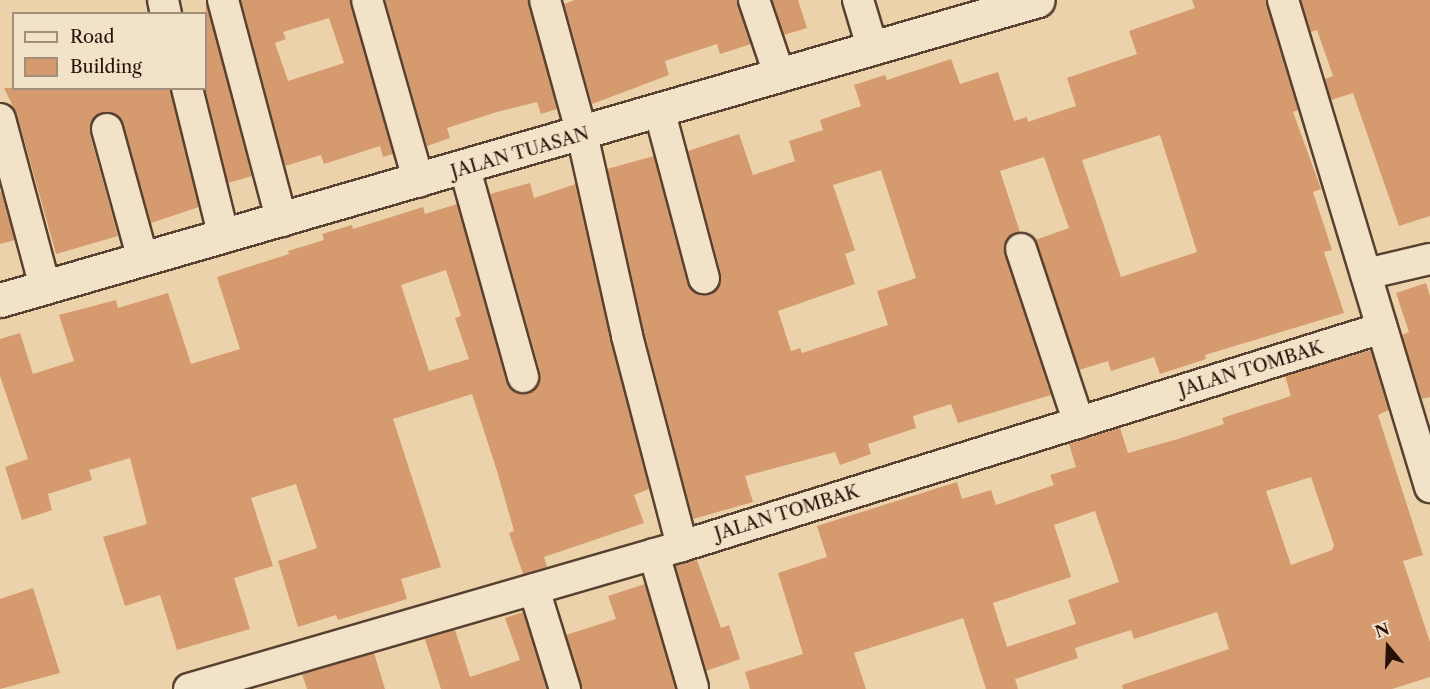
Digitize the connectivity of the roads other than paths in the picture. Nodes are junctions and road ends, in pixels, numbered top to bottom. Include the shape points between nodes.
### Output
1 (223, 0) edge
2 (367, 0) edge
3 (545, 0) edge
4 (754, 0) edge
5 (858, 0) edge
6 (1038, 0) edge
7 (1283, 0) edge
8 (873, 50) junction
9 (780, 77) junction
10 (187, 90) edge
11 (660, 112) junction
12 (0, 119) edge
13 (107, 129) dead end
14 (582, 134) junction
15 (465, 169) junction
16 (419, 182) junction
17 (282, 220) junction
18 (224, 237) junction
19 (1021, 249) dead end
20 (1430, 259) edge
21 (143, 260) junction
22 (1366, 274) junction
23 (704, 278) dead end
24 (45, 287) junction
25 (0, 300) edge
26 (1382, 328) junction
27 (523, 377) dead end
28 (1079, 423) junction
29 (1430, 487) edge
30 (668, 550) junction
31 (534, 589) junction
32 (270, 678) edge
33 (693, 687) dead end
34 (189, 689) edge
35 (565, 689) edge

1 - 17 street
2 - 16 street
3 - 14 street
4 - 9 street
5 - 8 street
6 - 8 street, JALAN TUASAN
7 - 22 street
8 - 9 street, JALAN TUASAN
9 - 11 street, JALAN TUASAN
10 - 18 street
11 - 14 street, JALAN TUASAN
11 - 23 street
12 - 24 street
13 - 21 street
14 - 15 street, JALAN TUASAN
14 - 30 street via 627,336
15 - 16 street, JALAN TUASAN
15 - 27 street
16 - 17 street, JALAN TUASAN
17 - 18 street, JALAN TUASAN
18 - 21 street, JALAN TUASAN
19 - 28 street
20 - 22 street
21 - 24 street, JALAN TUASAN
22 - 26 street
24 - 25 street, JALAN TUASAN
26 - 28 street, JALAN TOMBAK
26 - 29 street
28 - 30 street, JALAN TOMBAK
30 - 31 street, JALAN TOMBAK
30 - 33 street
31 - 32 street, JALAN TOMBAK
31 - 35 street
32 - 34 street, JALAN TOMBAK

